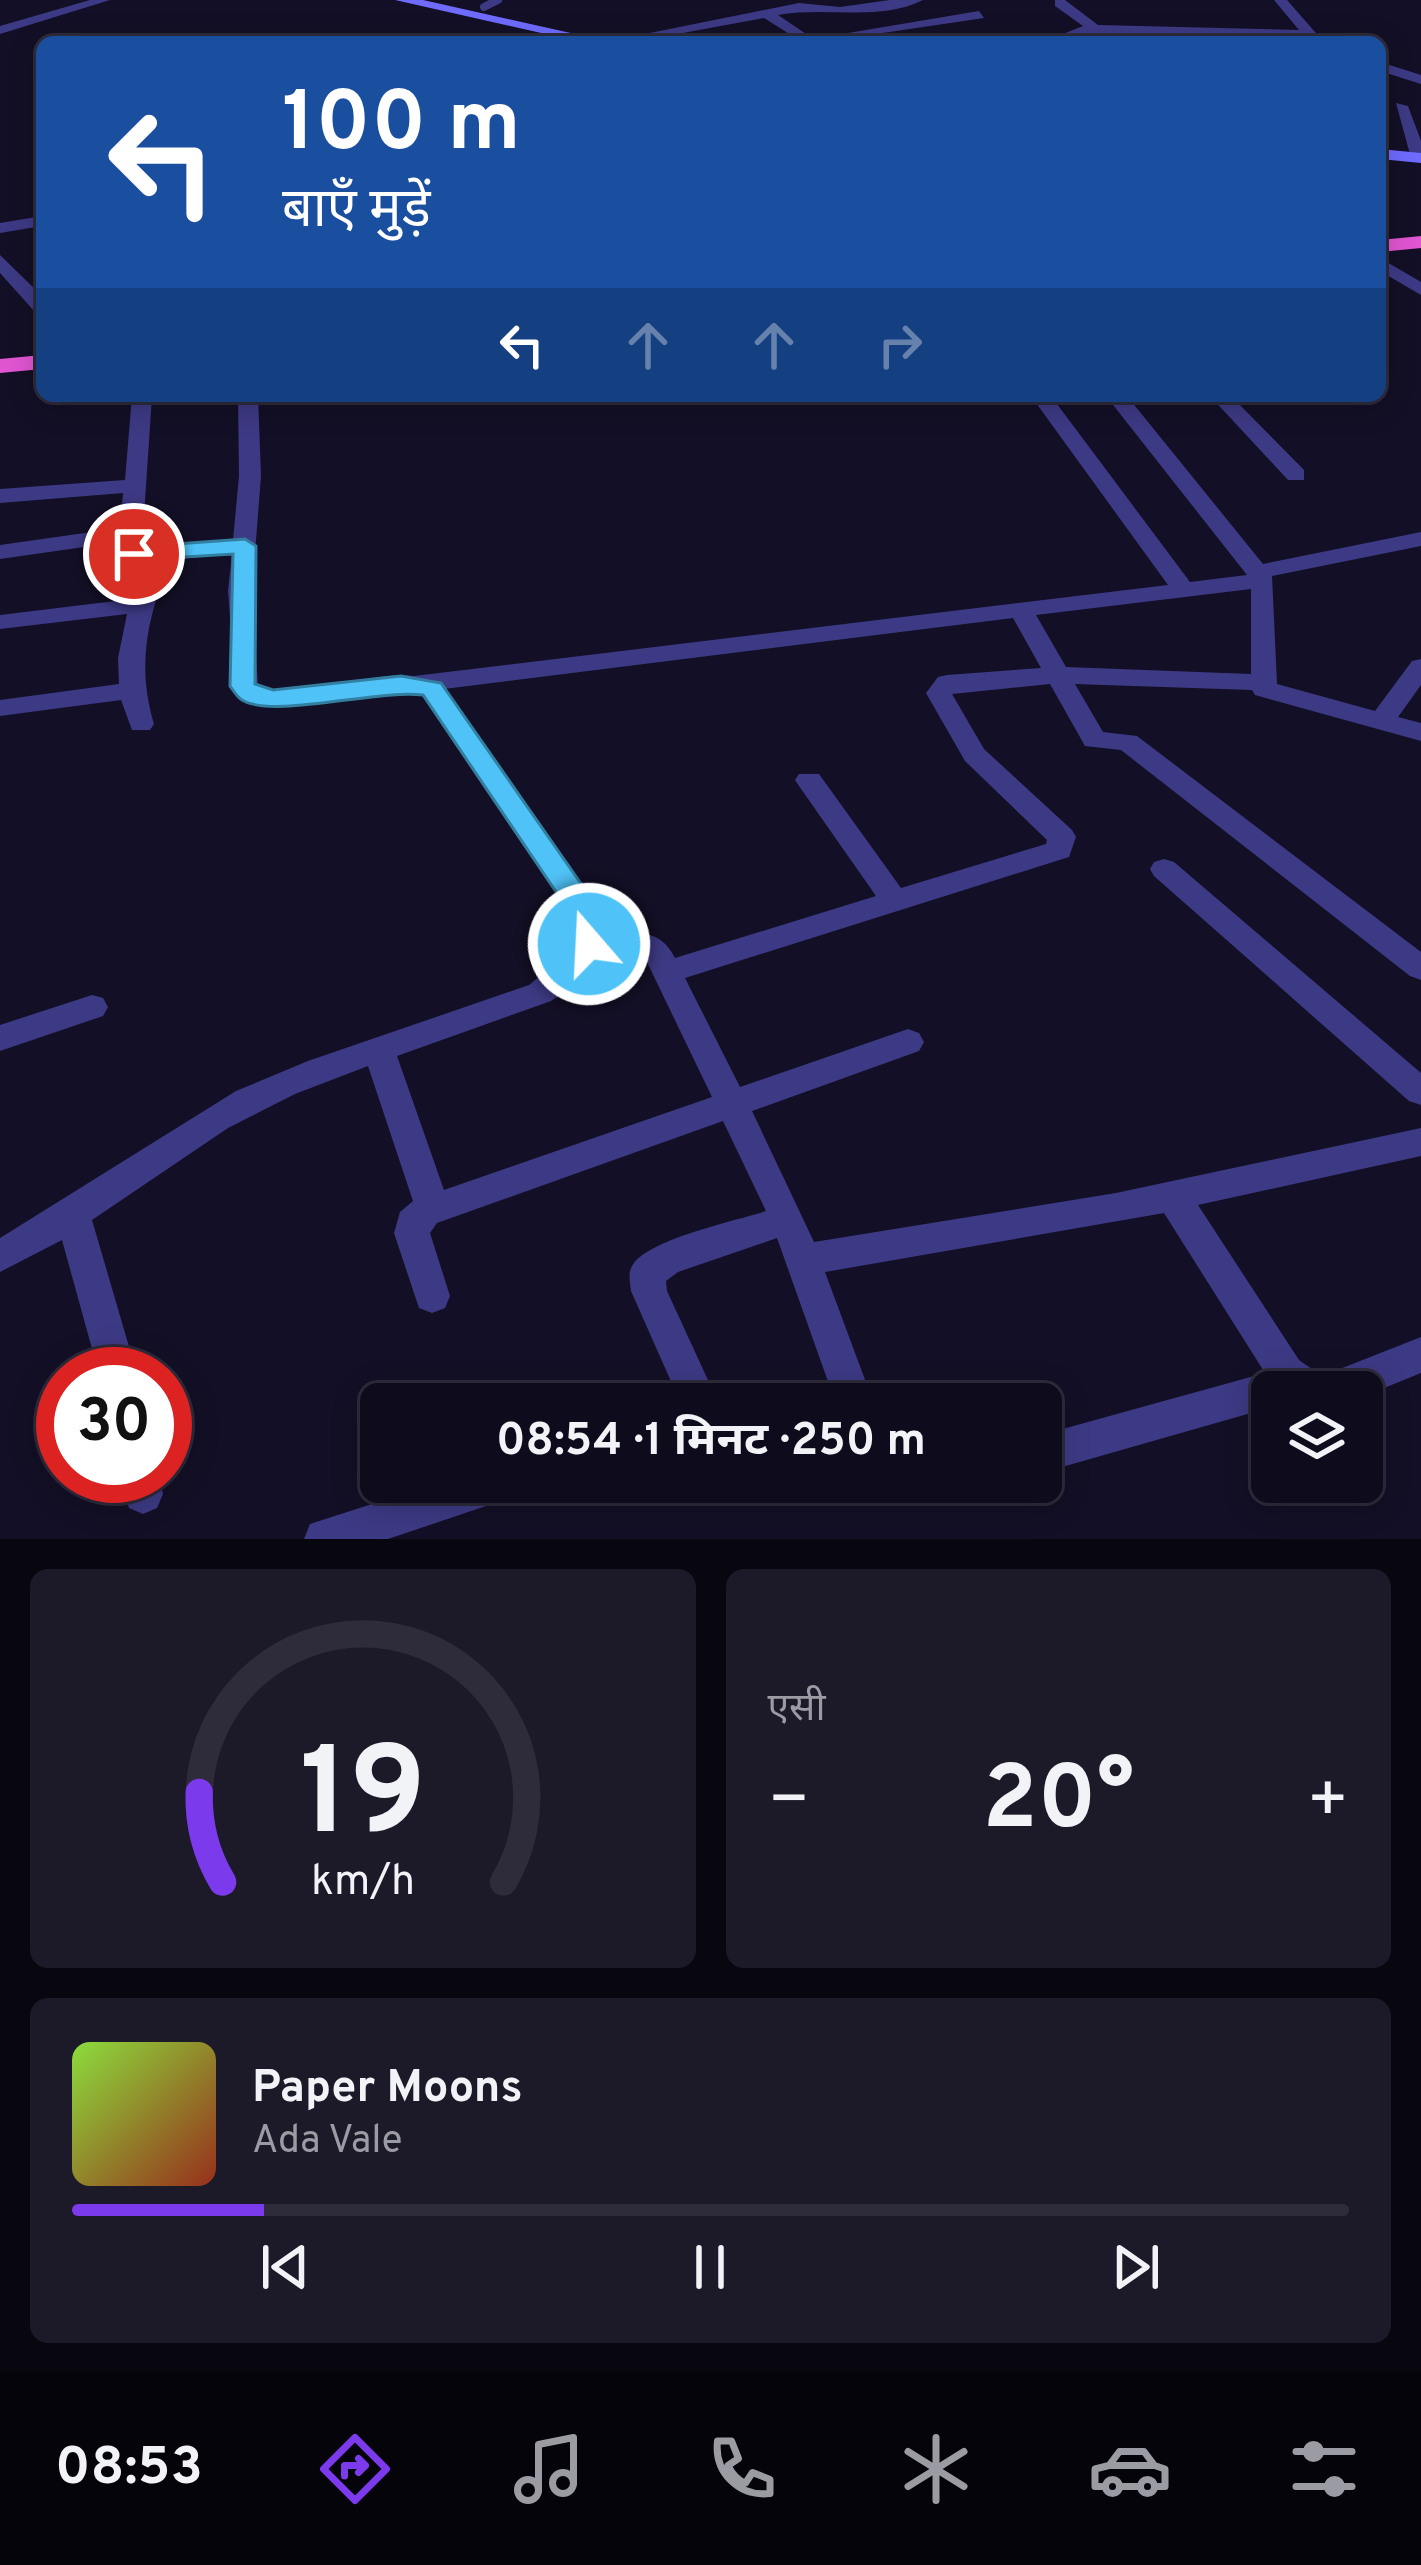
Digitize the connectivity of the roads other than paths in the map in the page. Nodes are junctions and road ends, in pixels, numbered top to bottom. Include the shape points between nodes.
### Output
1 (104, 0) edge
2 (402, 0) edge
3 (498, 0) edge
4 (917, 0) edge
5 (1280, 0) edge
6 (897, 3) junction
7 (1060, 3) edge
8 (484, 7) dead end
9 (766, 13) junction
10 (979, 15) dead end
11 (929, 22) junction
12 (1095, 28) junction
13 (0, 30) edge
14 (849, 34) dead end
15 (572, 35) joint
16 (1140, 35) edge
17 (576, 36) edge
18 (644, 36) edge
19 (802, 36) edge
20 (1064, 36) edge
21 (1238, 36) edge
22 (1311, 36) edge
23 (1386, 68) edge
24 (1421, 80) edge
25 (1401, 106) dead end
26 (1386, 155) edge
27 (1420, 158) edge
28 (36, 222) edge
29 (0, 228) edge
30 (1421, 242) edge
31 (1386, 245) edge
32 (0, 261) edge
33 (1386, 267) edge
34 (1421, 290) edge
35 (36, 301) edge
36 (36, 363) edge
37 (0, 366) edge
38 (141, 402) edge
39 (248, 402) edge
40 (1045, 402) edge
41 (1121, 402) edge
42 (1226, 402) edge
43 (1296, 475) dead end
44 (133, 486) junction
45 (0, 496) edge
46 (129, 534) junction
47 (1421, 539) edge
48 (245, 546) junction
49 (0, 552) edge
50 (161, 554) junction
51 (1261, 576) junction
52 (1183, 590) junction
53 (141, 605) junction
54 (1020, 608) junction
55 (0, 622) edge
56 (1421, 667) edge
57 (1058, 675) junction
58 (1263, 682) junction
59 (415, 684) junction
60 (129, 691) junction
61 (0, 708) edge
62 (1382, 720) junction
63 (141, 724) dead end
64 (1421, 732) edge
65 (808, 780) dead end
66 (1164, 869) dead end
67 (894, 900) junction
68 (584, 954) junction
69 (1421, 968) edge
70 (668, 972) junction
71 (92, 1007) dead end
72 (0, 1038) edge
73 (908, 1042) dead end
74 (380, 1052) junction
75 (1421, 1092) edge
76 (734, 1104) junction
77 (1421, 1142) edge
78 (1173, 1196) junction
79 (433, 1208) junction
80 (74, 1218) junction
81 (788, 1219) junction
82 (0, 1256) edge
83 (802, 1259) junction
84 (432, 1296) dead end
85 (110, 1347) edge
86 (1421, 1355) edge
87 (1300, 1371) edge
88 (1370, 1371) edge
89 (690, 1383) edge
90 (847, 1383) edge
91 (1251, 1404) edge
92 (1062, 1449) edge
93 (437, 1503) edge
94 (325, 1539) edge

1 - 13 street
2 - 15 main road
3 - 8 lane
4 - 6 street
5 - 22 street
6 - 9 street
6 - 11 street
7 - 12 street
9 - 18 street
9 - 19 street
10 - 11 street
11 - 14 street
12 - 16 street
12 - 20 street
15 - 17 main road
16 - 21 street
23 - 24 street
25 - 27 street
26 - 27 main road
28 - 29 street
30 - 31 highway
32 - 35 street
33 - 34 street
36 - 37 highway
38 - 44 street
39 - 48 street
40 - 52 street
41 - 51 street
42 - 43 street
44 - 45 street
44 - 46 street
46 - 49 street
46 - 50 street via 130,551
47 - 51 street
48 - 50 street
48 - 59 street via 245,691 273,698
50 - 53 street
51 - 52 street
51 - 58 street
52 - 54 street
53 - 55 street
53 - 60 street
54 - 57 street
54 - 59 street
56 - 62 street
57 - 58 street
57 - 67 street via 946,683 939,693 966,746 1062,837 1062,846
57 - 69 street via 1094,740 1128,742
58 - 62 street via 1273,693
59 - 68 street via 431,688 581,905 590,929
60 - 61 street
60 - 63 street
62 - 64 street
65 - 67 street
66 - 75 street
67 - 70 street
68 - 70 street via 640,942 656,950
68 - 74 street via 540,993
70 - 76 street
71 - 72 street
73 - 76 street
74 - 79 street
74 - 80 street via 212,1120
76 - 79 street
76 - 81 street
77 - 78 street
78 - 83 street
78 - 87 street
79 - 84 street via 412,1222
80 - 82 street
80 - 85 street
81 - 83 street
81 - 89 street via 665,1260 647,1274
83 - 90 street
86 - 88 street
91 - 92 street
93 - 94 street

